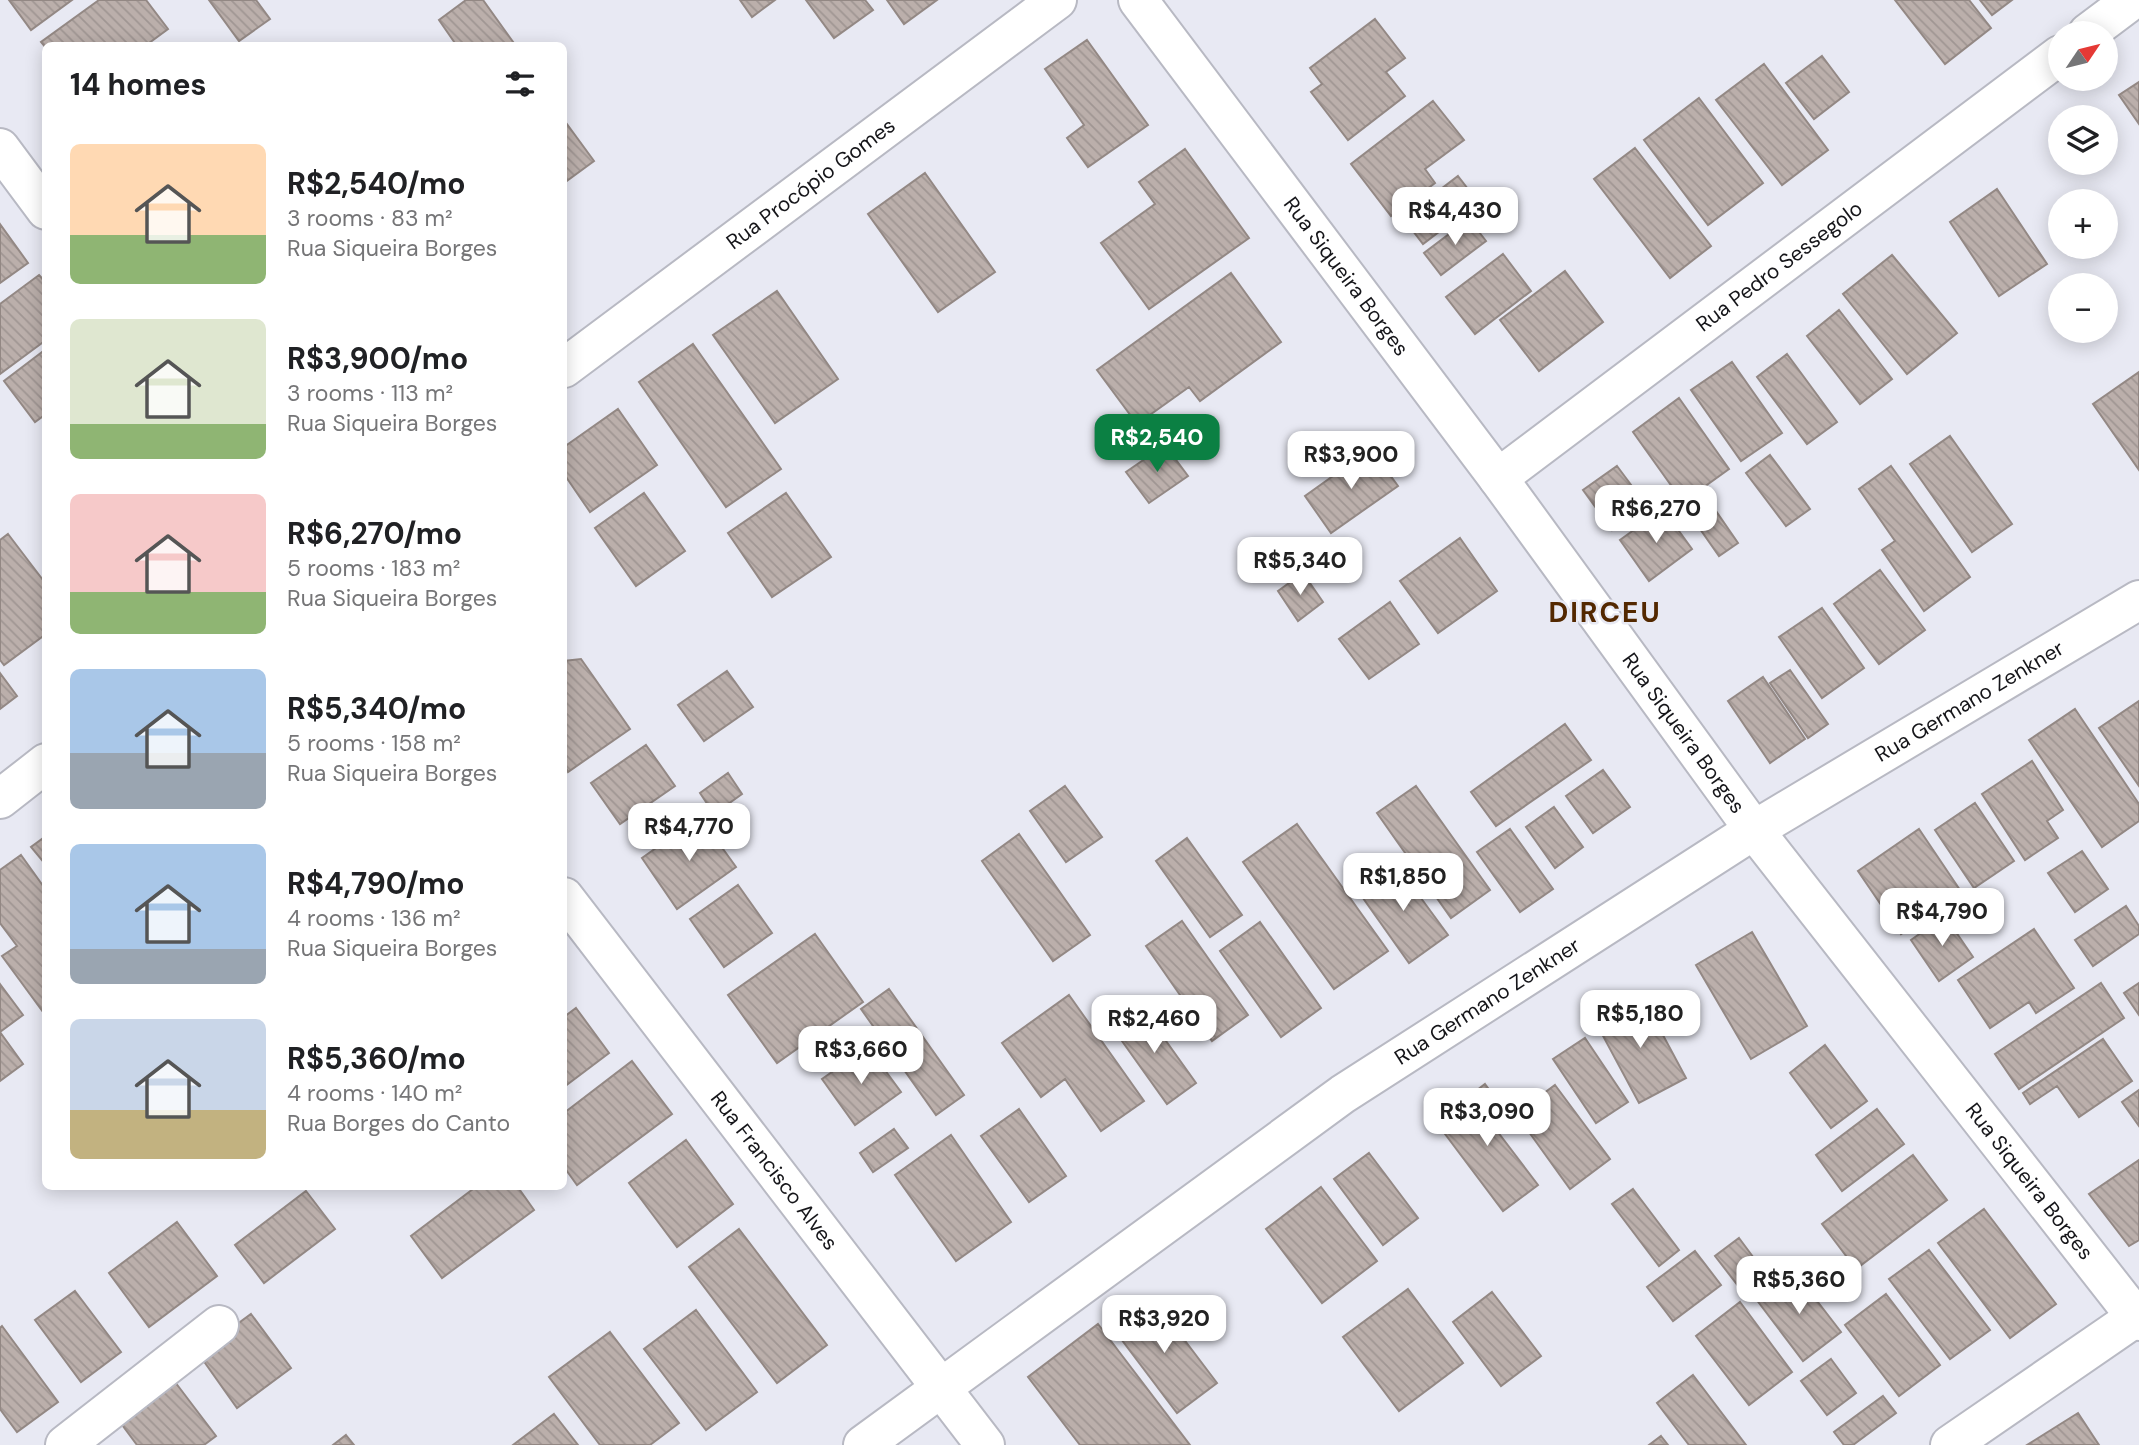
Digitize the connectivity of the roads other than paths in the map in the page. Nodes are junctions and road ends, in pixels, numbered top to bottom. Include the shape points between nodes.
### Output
1 (1057, 0) edge
2 (1138, 0) edge
3 (2132, 0) edge
4 (2104, 21) edge
5 (2048, 64) edge
6 (0, 148) edge
7 (42, 205) edge
8 (567, 366) edge
9 (1498, 478) junction
10 (2139, 600) edge
11 (42, 766) edge
12 (0, 799) edge
13 (1754, 830) junction
14 (567, 901) edge
15 (2138, 1318) edge
16 (219, 1325) dead end
17 (940, 1387) junction
18 (65, 1445) edge
19 (863, 1445) edge
20 (985, 1445) edge
21 (1950, 1445) edge

1 - 8 street, Rua Procópio Gomes
2 - 9 street, Rua Siqueira Borges
3 - 4 street
5 - 9 street, Rua Pedro Sessegolo
6 - 7 street
9 - 13 street, Rua Siqueira Borges
10 - 13 street, Rua Germano Zenkner
11 - 12 street
13 - 15 street, Rua Siqueira Borges
13 - 17 street, Rua Germano Zenkner via 1343,1094
14 - 17 street, Rua Francisco Alves
15 - 21 street
16 - 18 street
17 - 19 street, Rua Germano Zenkner
17 - 20 street, Rua Francisco Alves

